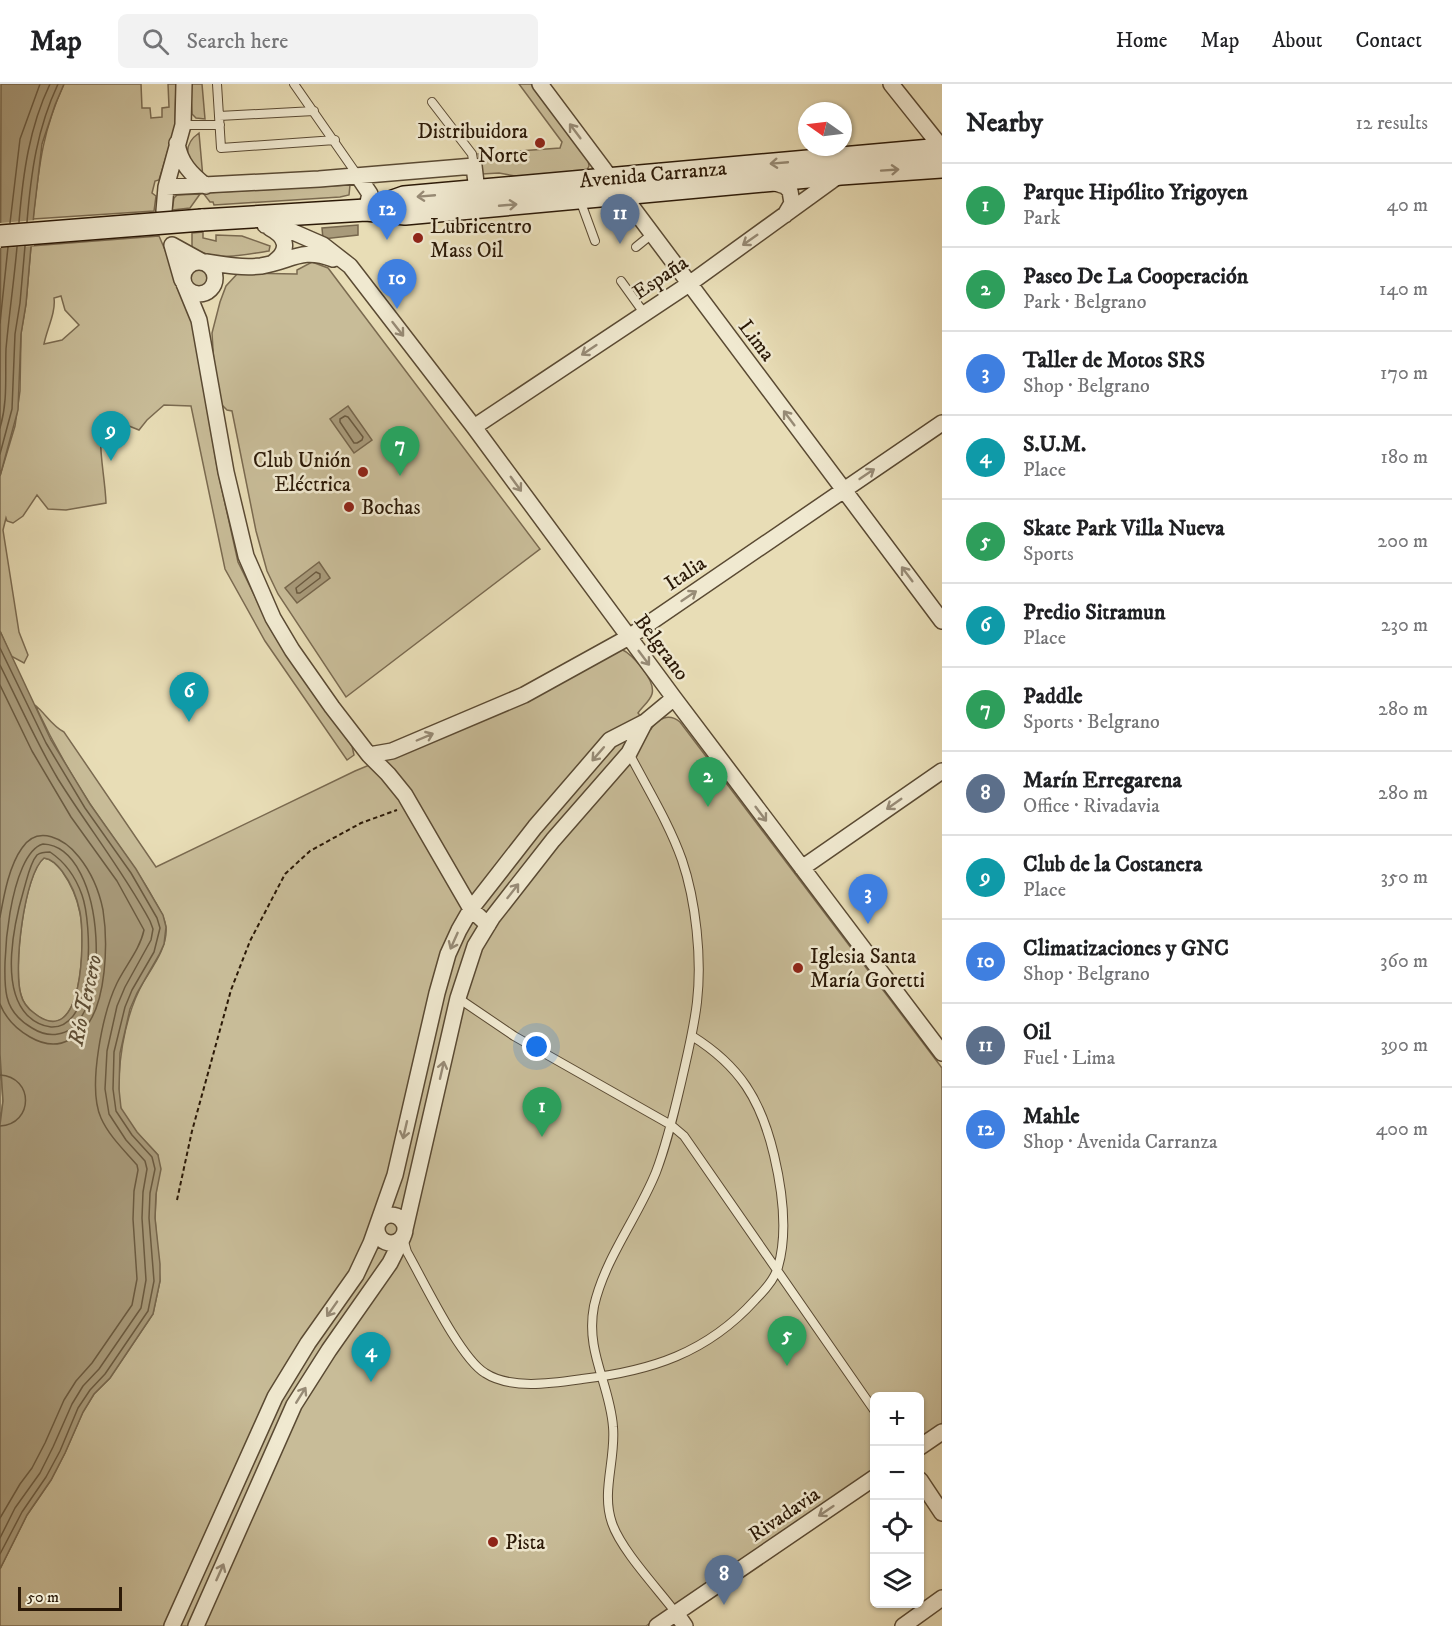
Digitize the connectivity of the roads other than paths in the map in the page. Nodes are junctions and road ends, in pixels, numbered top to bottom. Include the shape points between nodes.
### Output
1 (184, 84) edge
2 (217, 84) edge
3 (222, 84) edge
4 (294, 84) edge
5 (540, 84) edge
6 (891, 84) edge
7 (432, 102) dead end
8 (314, 111) junction
9 (219, 116) junction
10 (183, 125) junction
11 (220, 125) junction
12 (335, 140) junction
13 (177, 143) junction
14 (942, 149) edge
15 (864, 155) junction
16 (474, 166) junction
17 (942, 167) edge
18 (841, 174) junction
19 (358, 176) junction
20 (763, 181) junction
21 (206, 186) junction
22 (616, 186) junction
23 (166, 188) junction
24 (477, 191) junction
25 (579, 198) junction
26 (366, 210) junction
27 (164, 211) dead end
28 (785, 215) junction
29 (242, 218) junction
30 (265, 225) junction
31 (651, 234) junction
32 (0, 236) edge
33 (595, 241) dead end
34 (636, 247) dead end
35 (203, 261) junction
36 (274, 262) junction
37 (350, 266) junction
38 (238, 267) junction
39 (621, 281) dead end
40 (183, 283) junction
41 (688, 284) junction
42 (212, 287) junction
43 (644, 314) junction
44 (199, 320) junction
45 (942, 423) edge
46 (474, 427) junction
47 (843, 491) junction
48 (942, 621) edge
49 (629, 637) junction
50 (674, 698) junction
51 (645, 722) junction
52 (629, 753) junction
53 (369, 755) junction
54 (942, 771) edge
55 (802, 868) junction
56 (471, 909) junction
57 (488, 925) junction
58 (458, 998) junction
59 (692, 1036) junction
60 (942, 1053) edge
61 (671, 1125) junction
62 (379, 1223) junction
63 (404, 1233) junction
64 (778, 1270) junction
65 (600, 1377) junction
66 (870, 1404) edge
67 (942, 1432) edge
68 (921, 1446) edge
69 (870, 1481) edge
70 (924, 1486) edge
71 (942, 1513) edge
72 (942, 1598) edge
73 (676, 1613) junction
74 (175, 1621) edge
75 (197, 1626) edge
76 (657, 1626) edge
77 (685, 1626) edge
78 (903, 1626) edge

1 - 10 street
2 - 3 lane
2 - 9 lane
4 - 8 lane
22 -> 5 street, Lima
6 - 14 street
7 - 16 lane via 472,154
8 - 9 lane
8 - 12 lane
9 - 11 lane
10 - 11 lane
10 - 13 street
11 - 12 lane via 221,148
12 - 19 lane
13 - 21 street via 185,166
13 - 23 street
14 - 15 main road, Avenida Carranza
15 - 18 street, España
15 -> 22 main road, Avenida Carranza
16 - 19 street
16 - 24 street
18 -> 17 main road, Avenida Carranza
18 - 20 main road, Avenida Carranza
18 - 28 street, España
19 - 21 street
19 - 26 street via 358,196
20 - 22 main road, Avenida Carranza
20 - 28 street via 777,182 790,190 792,203
21 - 23 street
22 - 24 main road, Avenida Carranza
22 - 25 main road, Avenida Carranza
22 - 31 street, Lima
23 - 27 street
24 -> 26 main road, Avenida Carranza via 404,197
26 -> 25 main road, Avenida Carranza via 405,214
25 - 33 lane
26 - 29 main road, Avenida Carranza
28 -> 41 street, España
29 - 30 street, Belgrano
29 - 32 main road, Avenida Carranza, bridge
30 - 36 street via 283,237 285,243 284,252
30 - 37 street, Belgrano via 284,228 323,245
31 - 34 lane
31 - 41 street, Lima
35 - 38 street
35 - 40 street via 187,266
35 - 40 street via 170,240
35 - 42 street via 214,271
36 - 37 street via 308,253
36 - 38 street
37 -> 46 street, Belgrano
38 - 42 street via 220,277
39 - 43 lane
40 - 42 street via 196,294
40 - 44 street
41 - 43 street, España
47 -> 41 street, Lima
42 - 44 street
43 -> 46 street, España
44 - 53 street via 226,472 246,556 273,618 292,650
47 -> 45 street, Italia
46 -> 49 street, Belgrano
48 -> 47 street, Lima
49 -> 47 street, Italia
49 -> 50 street, Belgrano
53 -> 49 street, Italia via 392,751 524,695
50 - 51 street
50 -> 55 street, Belgrano
51 - 52 street
51 -> 56 street via 610,740
57 -> 52 street via 553,840
52 - 59 lane via 669,829 692,899 699,968
53 - 56 street via 411,805
54 -> 55 street
55 - 60 street, Belgrano
56 - 57 street
56 -> 62 street via 448,954 395,1175
57 - 58 street via 475,946
58 - 61 lane via 514,1036
63 -> 58 street
59 - 61 lane
59 - 64 lane via 733,1068 767,1126 783,1221
61 - 64 lane via 692,1145
61 - 65 lane via 645,1198 597,1294 591,1333
62 - 63 street via 394,1216 402,1221
62 -> 74 street via 356,1275 275,1397
63 - 65 lane via 407,1252 463,1351 486,1375 543,1384
75 -> 63 street via 294,1406 390,1263
64 - 65 lane via 762,1294 718,1334 664,1362
64 - 66 lane
65 - 73 lane via 614,1431 608,1498 611,1523 620,1541
67 - 68 street
69 -> 73 street, Rivadavia
70 - 71 street
72 - 78 street
73 - 76 street, Rivadavia
73 - 77 street
74 - 75 street

